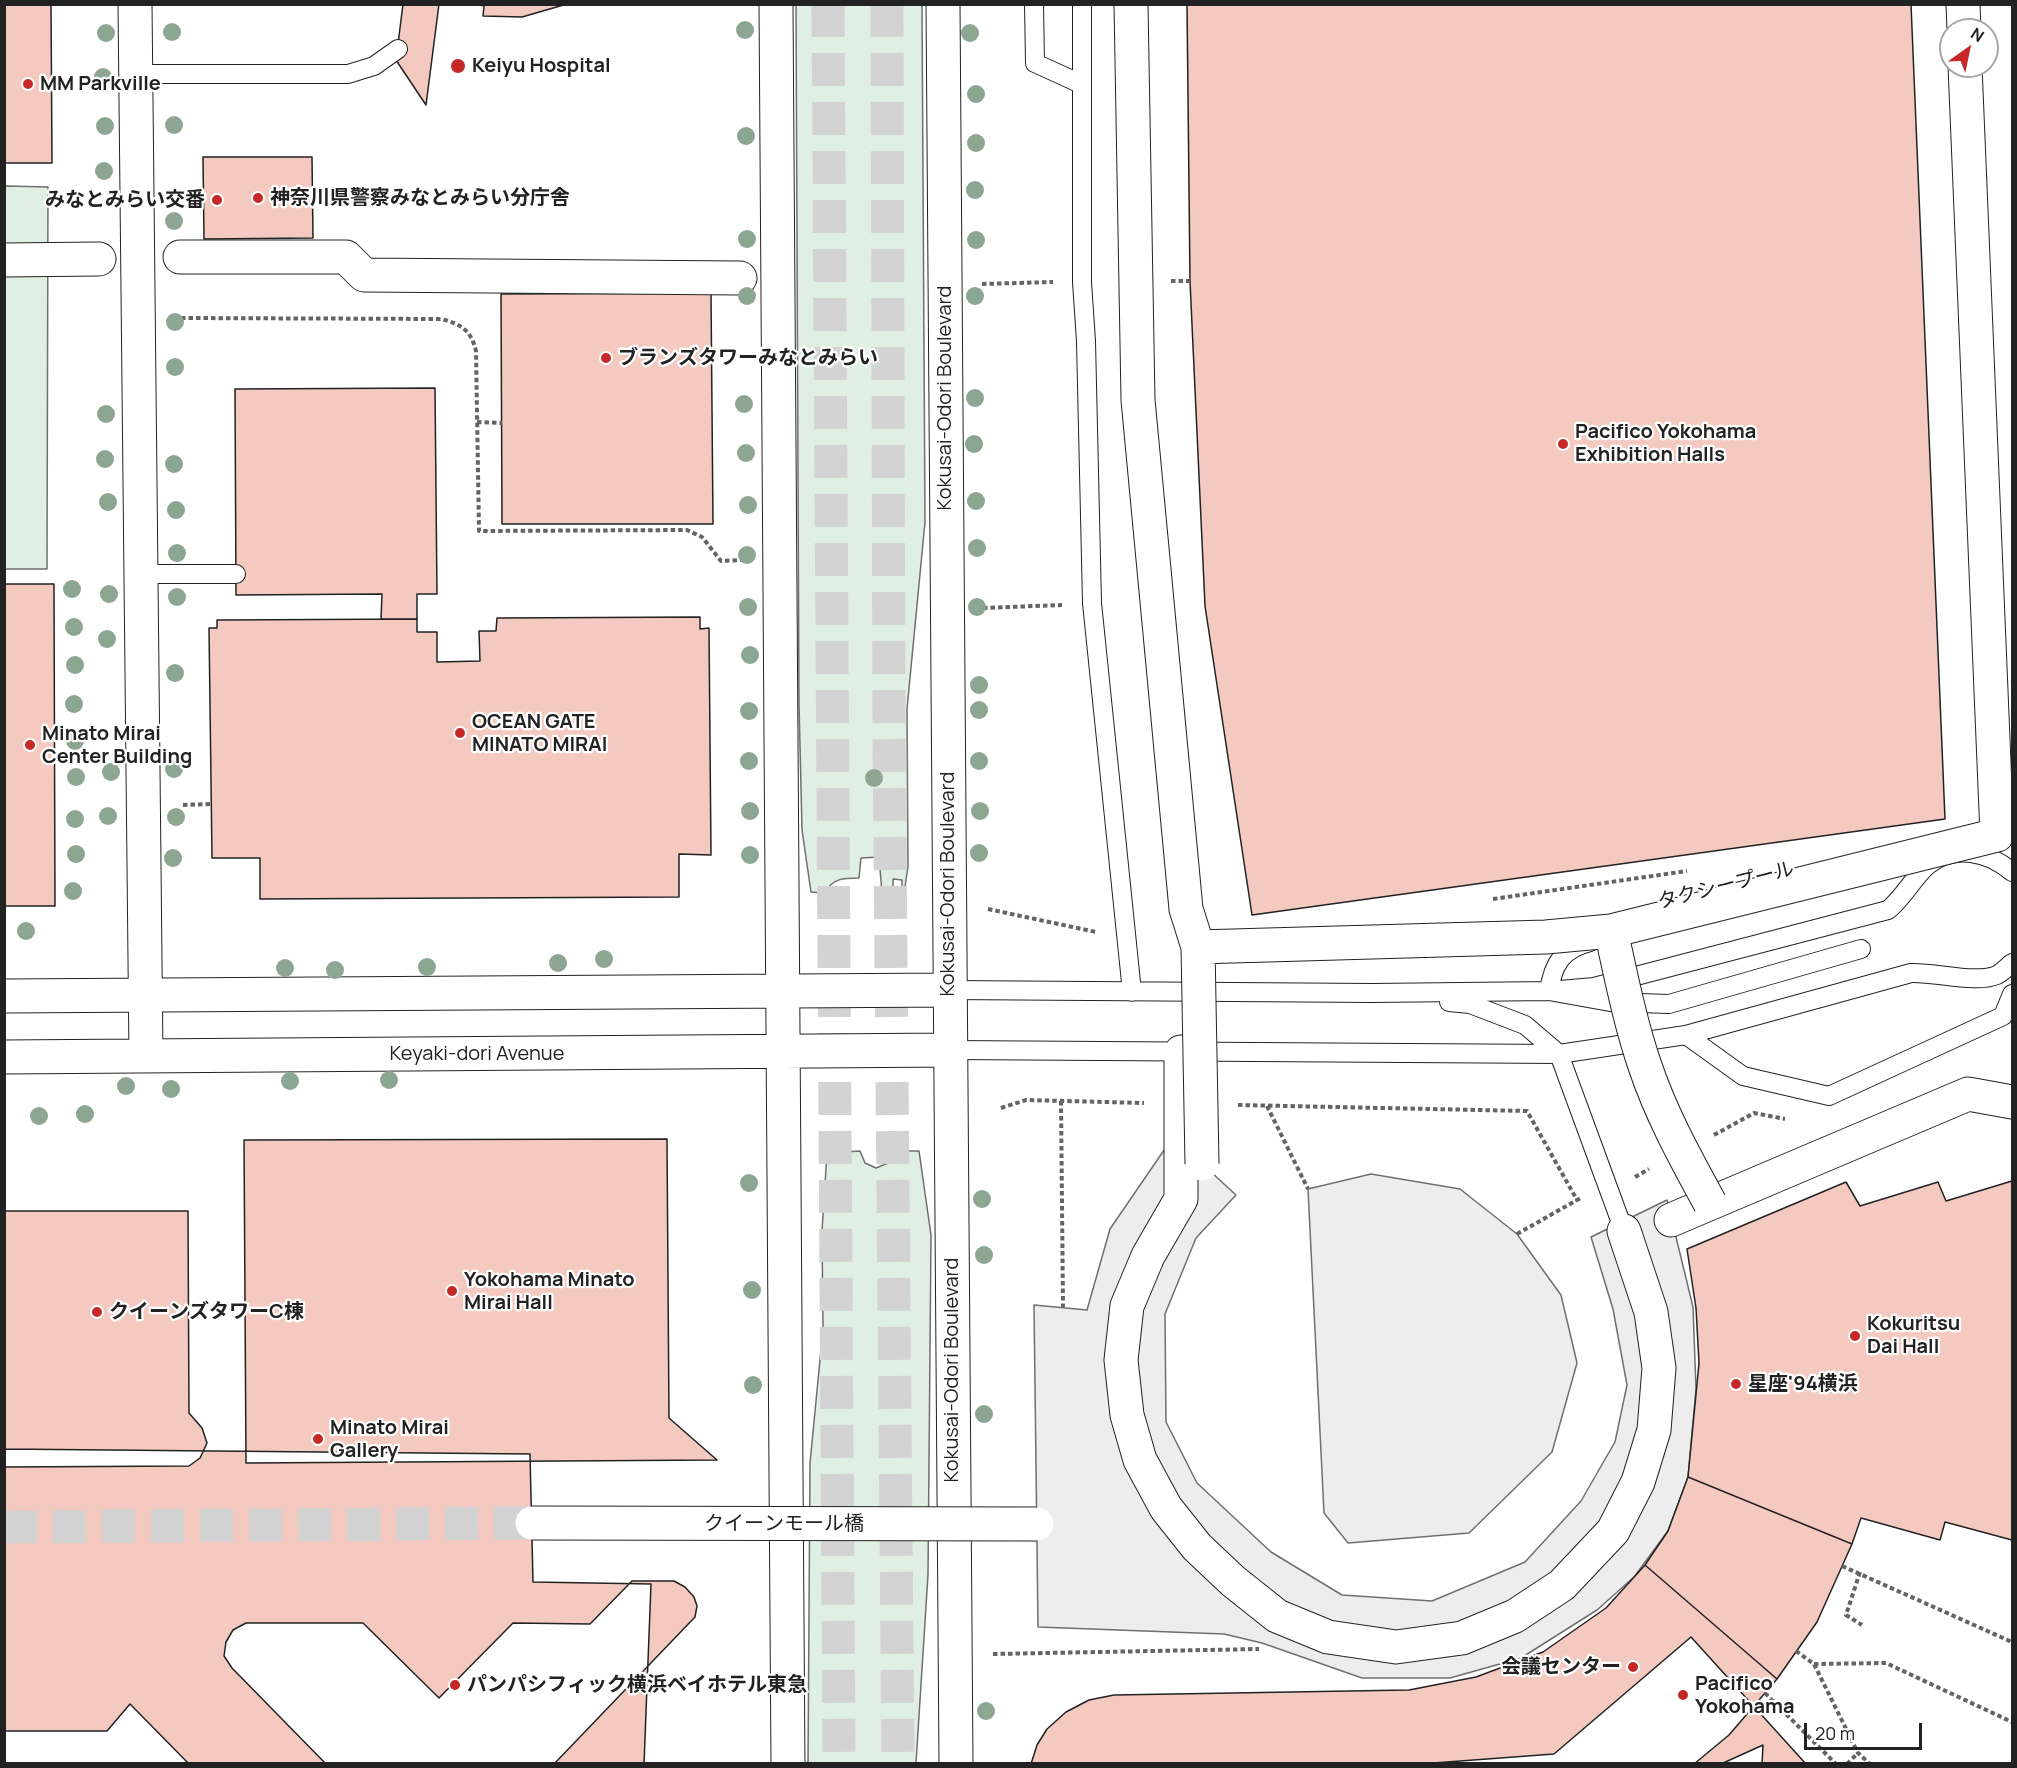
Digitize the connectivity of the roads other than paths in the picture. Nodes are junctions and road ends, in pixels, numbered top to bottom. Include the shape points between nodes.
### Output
1 (135, 4) edge
2 (776, 4) edge
3 (943, 4) edge
4 (1034, 4) edge
5 (1082, 4) edge
6 (1131, 4) edge
7 (398, 49) dead end
8 (136, 74) junction
9 (1966, 78) edge
10 (1081, 84) junction
11 (180, 257) dead end
12 (99, 259) dead end
13 (4, 260) edge
14 (740, 278) dead end
15 (141, 574) junction
16 (236, 574) dead end
17 (1942, 856) junction
18 (2013, 872) edge
19 (1611, 931) junction
20 (1198, 947) junction
21 (1861, 949) dead end
22 (2013, 963) edge
23 (949, 990) junction
24 (784, 991) junction
25 (1549, 991) junction
26 (1132, 992) junction
27 (1373, 993) junction
28 (2013, 994) edge
29 (4, 996) edge
30 (144, 996) junction
31 (1686, 1035) junction
32 (950, 1050) junction
33 (784, 1051) junction
34 (1181, 1052) junction
35 (1559, 1054) junction
36 (146, 1056) junction
37 (4, 1057) edge
38 (2013, 1102) edge
39 (1202, 1164) dead end
40 (1710, 1203) junction
41 (1671, 1220) dead end
42 (1624, 1231) joint
43 (532, 1523) tunnel mouth
44 (1036, 1524) dead end
45 (788, 1764) edge
46 (956, 1764) edge

1 - 8 street
2 - 24 street
3 - 23 street, Kokusai-Odori Boulevard
4 - 10 lane via 1035,63
5 - 10 lane
6 - 20 street, bridge via 1138,400 1186,909
7 - 8 lane via 374,66 348,74
8 - 15 street
9 - 19 street, bridge via 1997,834
10 - 26 lane via 1082,282 1092,603
11 - 14 street via 346,257 364,275
12 - 13 street
15 - 16 lane
15 - 30 street
17 - 18 lane, タクシープール via 1976,853 1999,860
17 - 25 lane via 1927,866 1901,900 1888,910 1594,987
17 - 25 lane, タクシープール via 1582,944 1570,950 1552,970
19 - 20 street, bridge via 1546,937
19 - 40 street, bridge via 1645,1067 1669,1127
20 - 39 street, bridge
21 - 25 lane via 1669,1004 1610,1002
22 - 31 lane via 1998,975 1977,979 1911,973
23 - 24 street
23 - 26 lane
23 - 32 street, Kokusai-Odori Boulevard
24 - 30 street
24 - 33 street
25 - 27 lane
26 - 27 lane
27 - 35 lane via 1470,1004 1525,1025
28 - 31 lane via 2003,1016 1829,1096 1743,1076
29 - 30 street
30 - 36 street
31 - 35 lane
32 - 33 street, Keyaki-dori Avenue
32 - 34 lane
32 - 46 street, Kokusai-Odori Boulevard
33 - 36 street, Keyaki-dori Avenue
33 - 45 street
34 - 35 lane
34 - 42 street via 1181,1199 1148,1256 1127,1306 1121,1360 1127,1415 1140,1460 1166,1508 1197,1547 1277,1616 1328,1637 1396,1647 1462,1638 1515,1616 1562,1585 1613,1531 1638,1482 1654,1430 1659,1368 1651,1312
35 - 42 lane
36 - 37 street, Keyaki-dori Avenue
38 - 40 street via 1968,1094
40 - 41 street
43 - 44 street, クイーンモール橋, bridge

